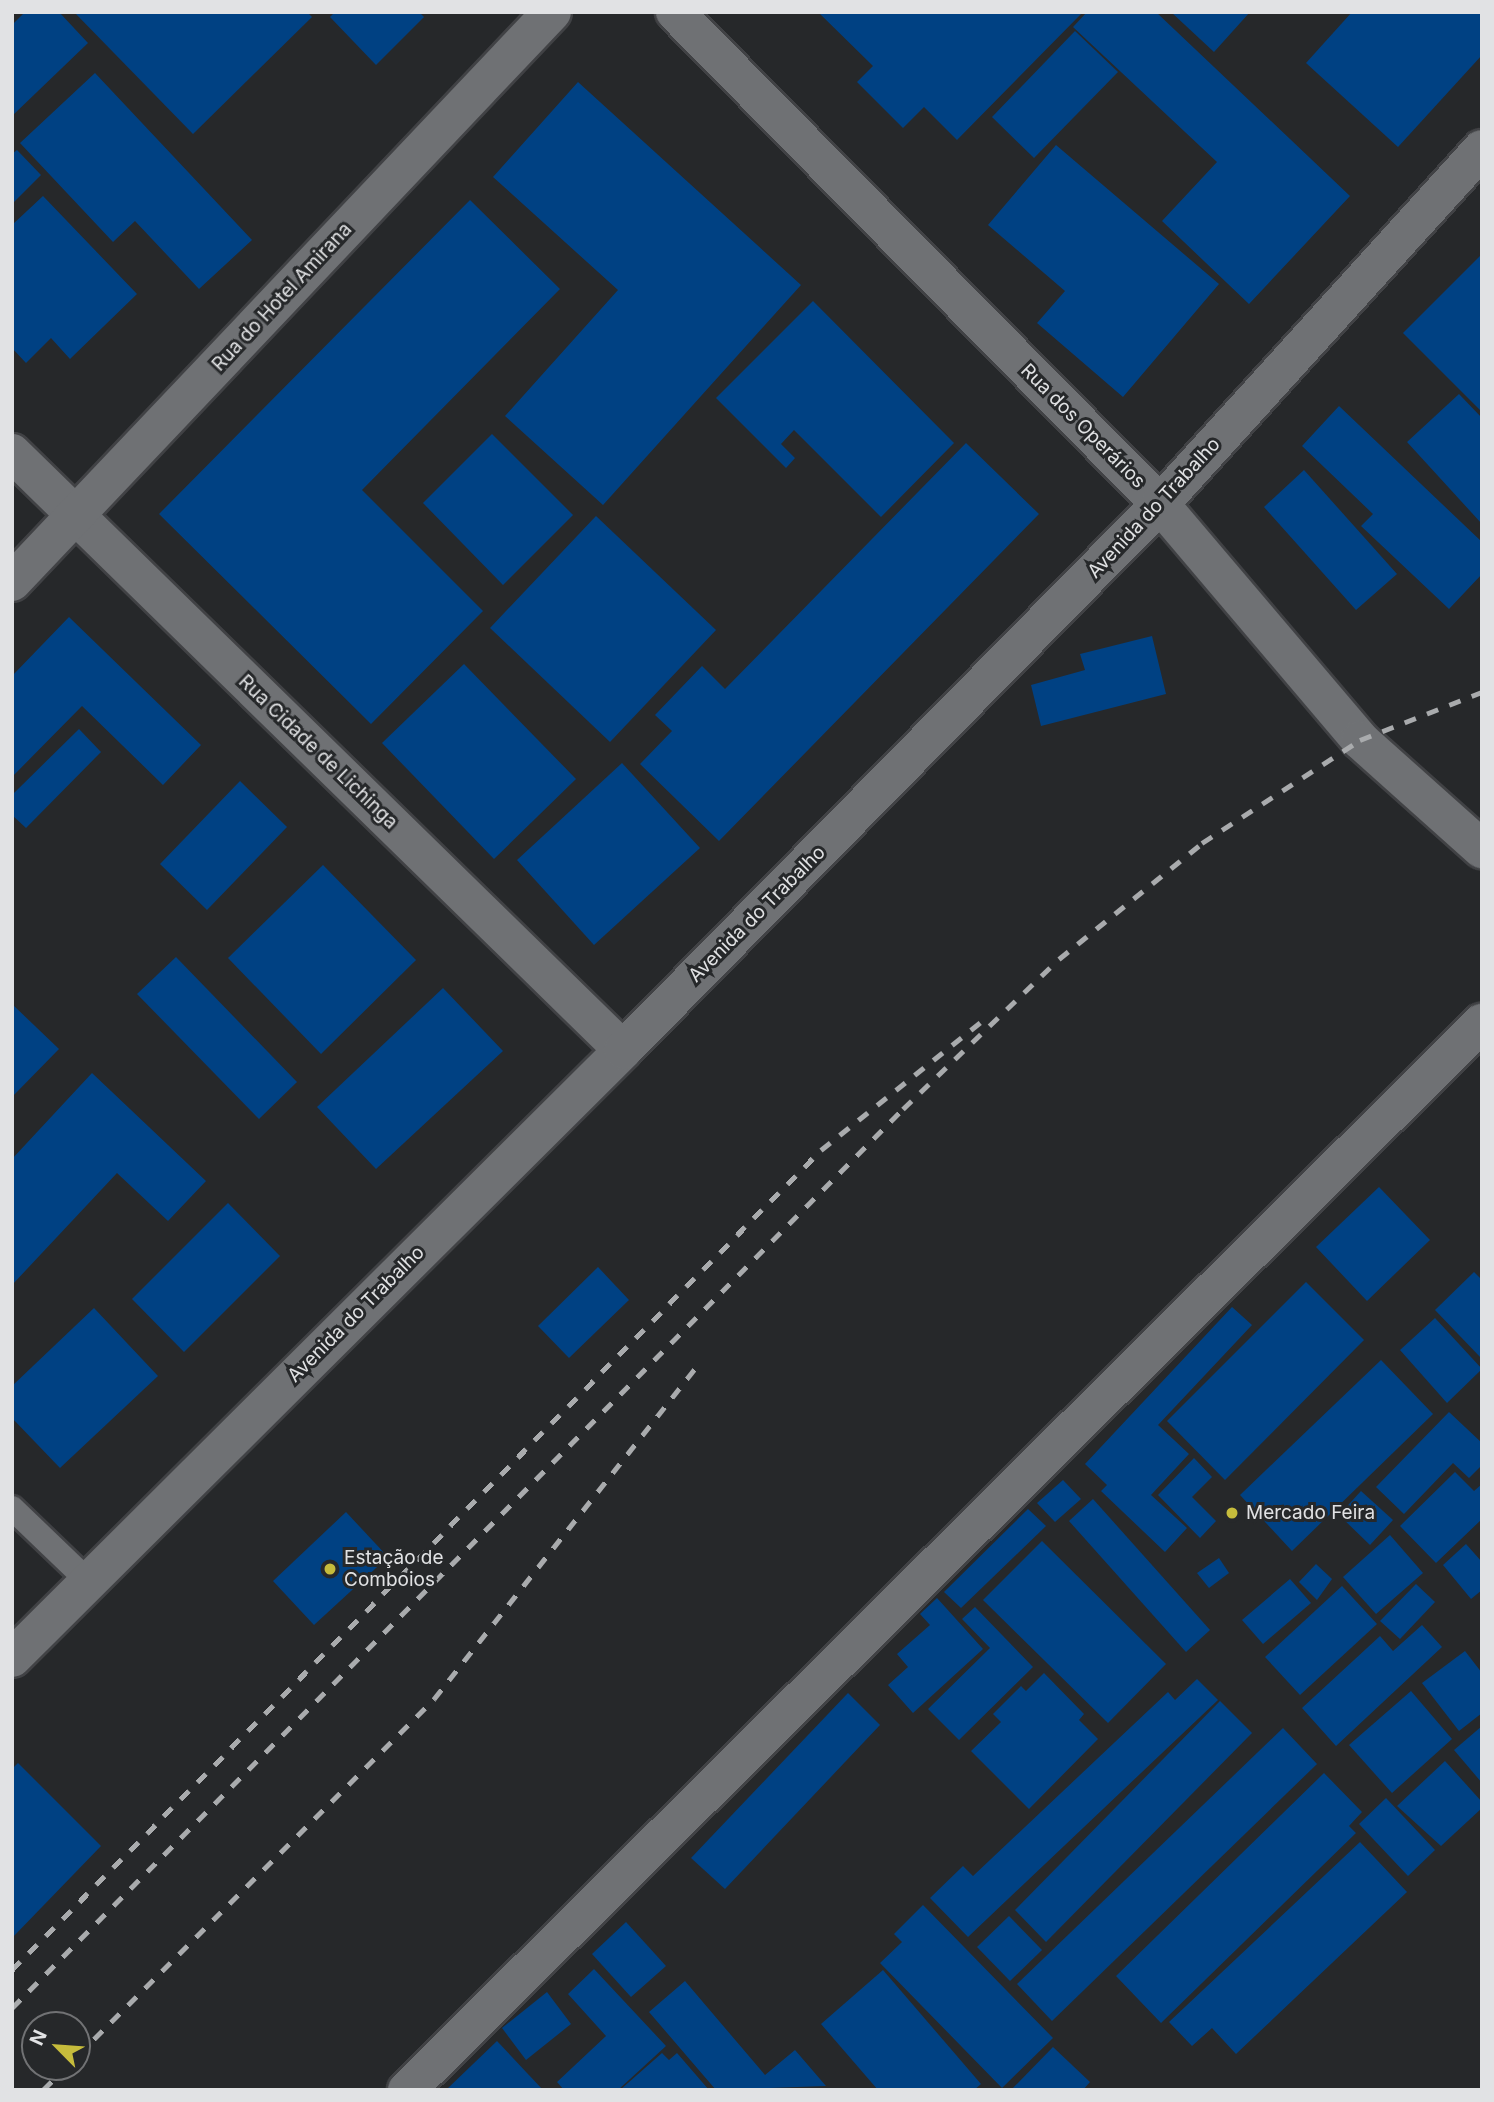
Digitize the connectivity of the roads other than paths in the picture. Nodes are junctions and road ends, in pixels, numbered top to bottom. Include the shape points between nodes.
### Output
1 (552, 12) edge
2 (675, 12) edge
3 (1482, 149) edge
4 (12, 453) edge
5 (1160, 504) junction
6 (76, 516) junction
7 (12, 582) edge
8 (1482, 849) edge
9 (1482, 1023) edge
10 (624, 1050) junction
11 (12, 1508) edge
12 (87, 1580) junction
13 (12, 1658) edge
14 (408, 2090) edge

1 - 6 street, Rua do Hotel Amirana
2 - 5 street, Rua dos Operários
3 - 5 street, Avenida do Trabalho
4 - 6 street, Rua Cidade de Lichinga
5 - 8 street, Rua dos Operários via 1360,740
5 - 10 street, Avenida do Trabalho
6 - 7 street, Rua do Hotel Amirana
6 - 10 street, Rua Cidade de Lichinga
9 - 14 street
10 - 12 street, Avenida do Trabalho
11 - 12 lane
12 - 13 street, Avenida do Trabalho

